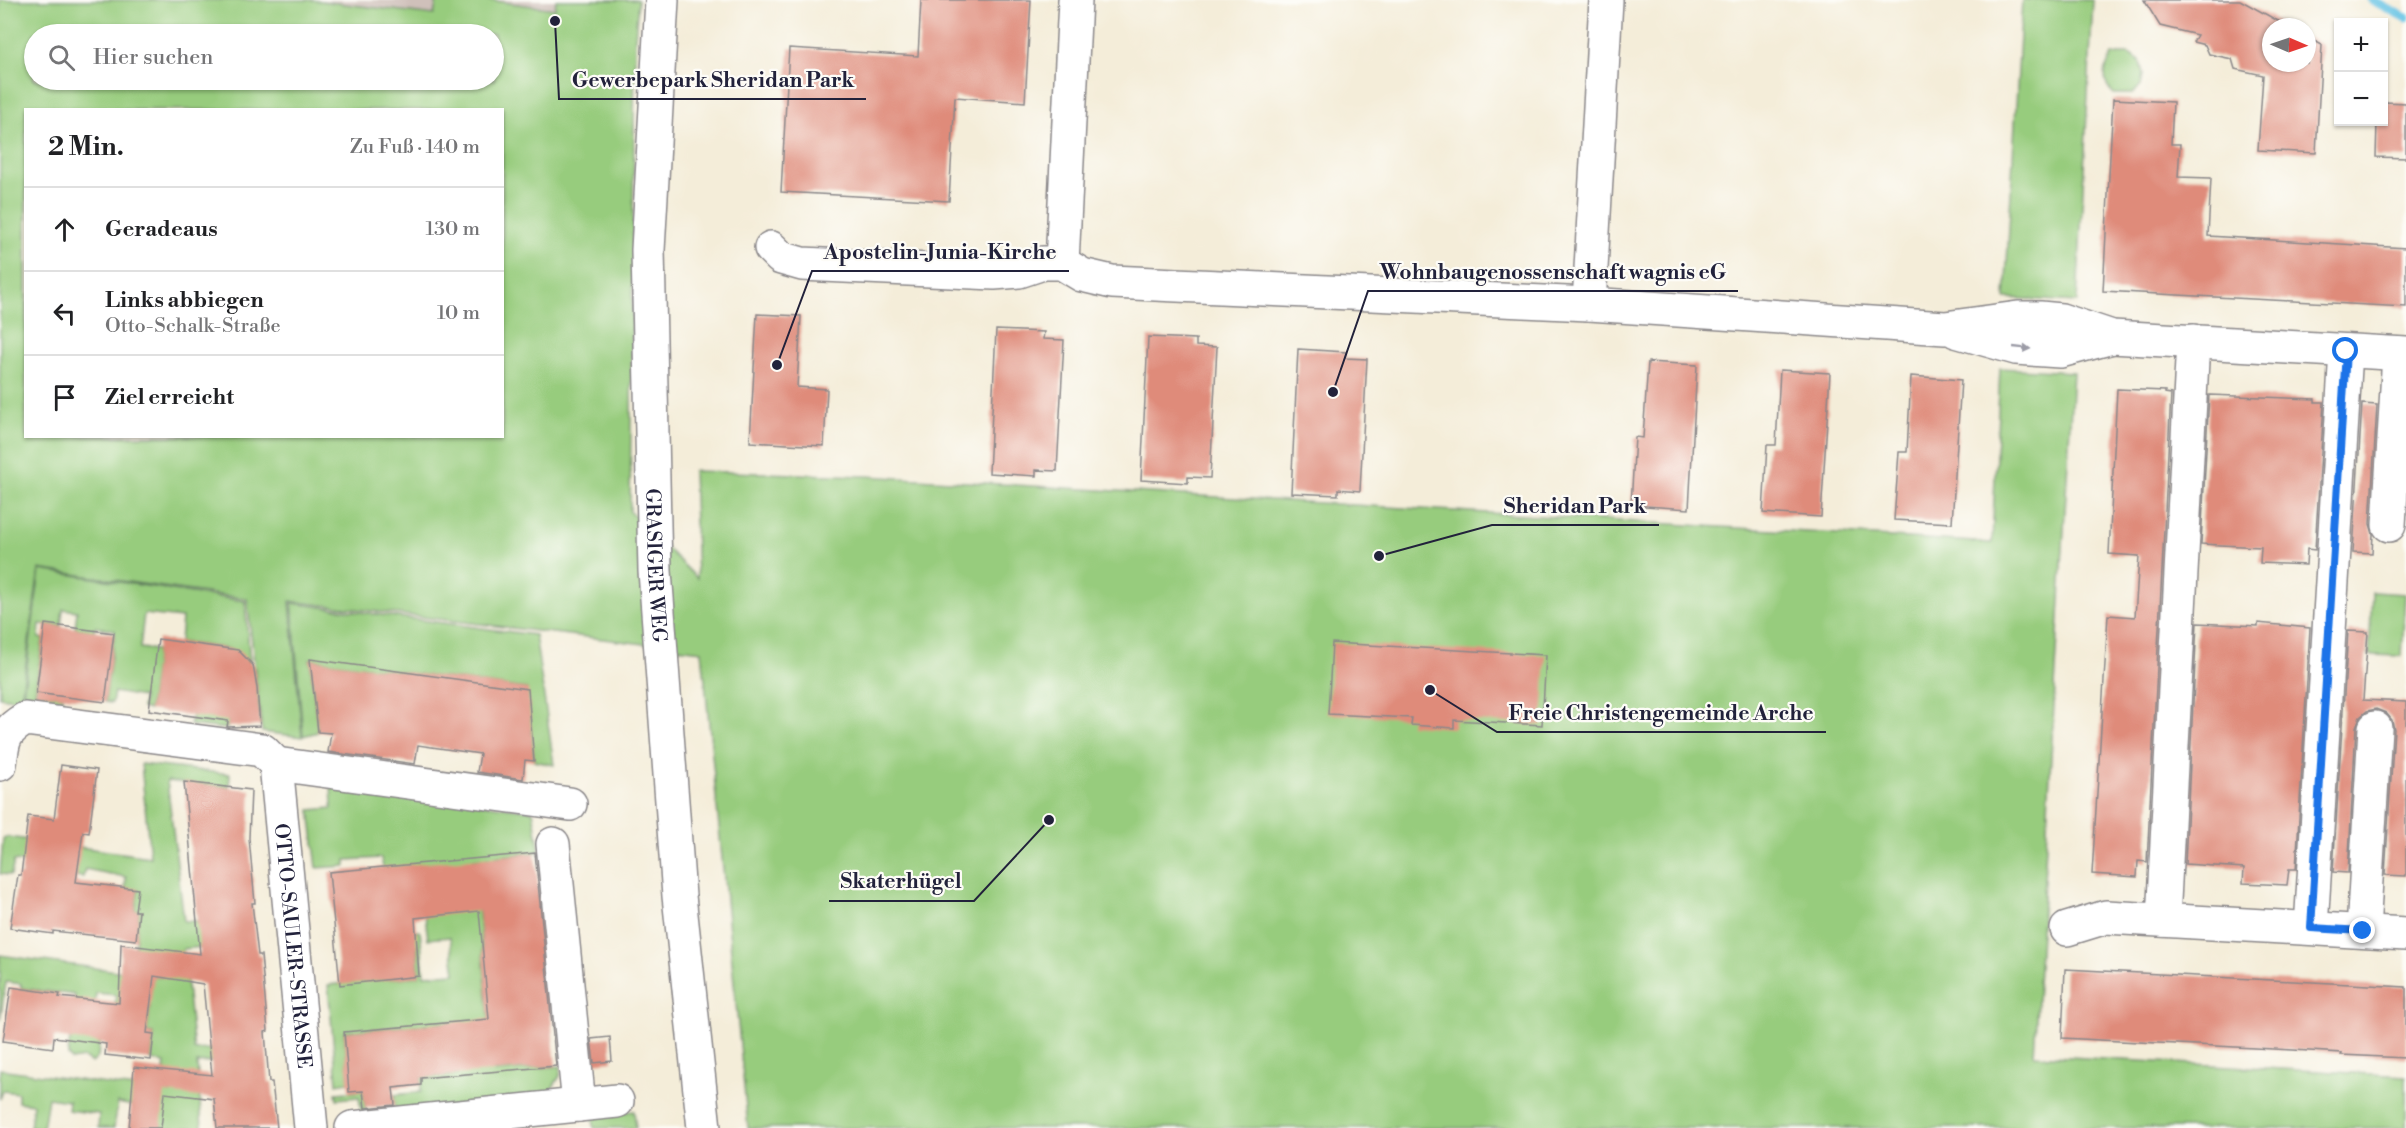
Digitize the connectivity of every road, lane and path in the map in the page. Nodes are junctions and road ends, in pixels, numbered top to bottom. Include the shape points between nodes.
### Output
1 (662, 0) edge
2 (1075, 0) edge
3 (1606, 0) edge
4 (771, 248) dead end
5 (1062, 263) junction
6 (1589, 304) junction
7 (2193, 342) junction
8 (2346, 351) junction
9 (2402, 354) edge
10 (2389, 525) dead end
11 (2375, 728) dead end
12 (0, 764) edge
13 (276, 764) junction
14 (570, 804) dead end
15 (554, 844) dead end
16 (2163, 920) junction
17 (2311, 928) junction
18 (2067, 929) dead end
19 (2363, 931) junction
20 (2406, 934) edge
21 (617, 1101) dead end
22 (579, 1105) junction
23 (311, 1128) edge
24 (352, 1128) edge
25 (704, 1128) edge

1 - 25 street, GRASIGER WEG via 648,250 655,571 679,897
2 - 5 street
3 - 6 street
4 - 5 street via 781,258 802,264 994,273
5 - 6 street via 1082,275 1112,282
6 - 7 street via 1945,328 2016,348 2060,351 2112,337
7 - 8 street
7 - 16 street
8 - 9 street
8 - 17 street
9 - 10 street
11 - 19 street
12 - 13 street via 9,728 25,719 262,750
13 - 14 street
13 - 23 street, OTTO-SAULER-STRASSE
15 - 22 street
16 - 17 street
16 - 18 street via 2106,917
17 - 19 street
19 - 20 street
21 - 22 street
22 - 24 street

